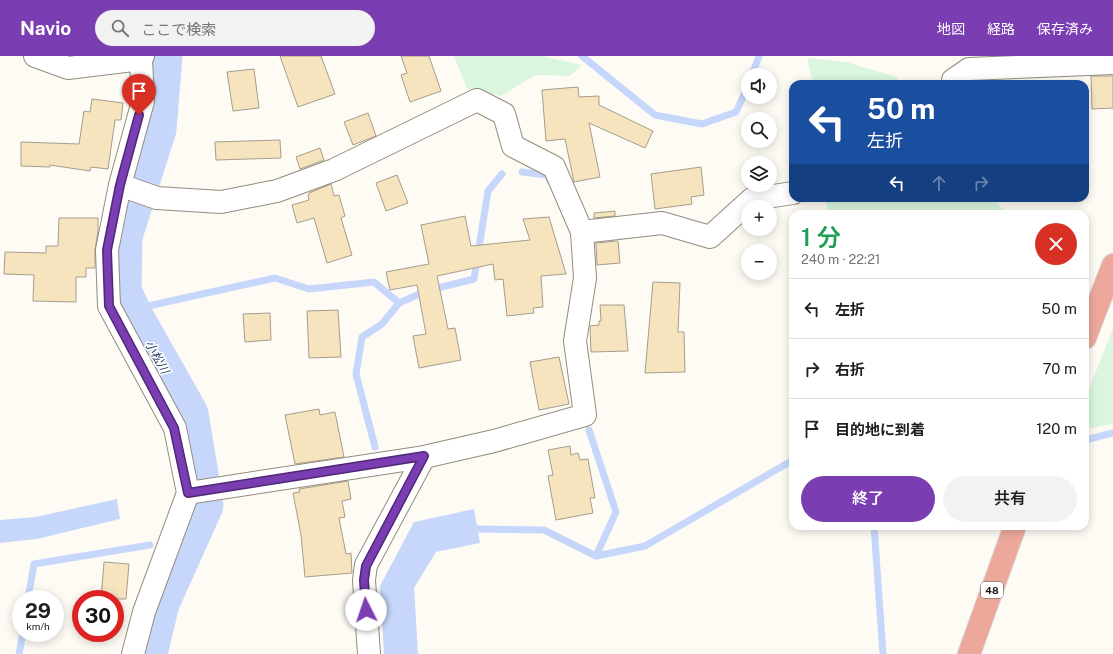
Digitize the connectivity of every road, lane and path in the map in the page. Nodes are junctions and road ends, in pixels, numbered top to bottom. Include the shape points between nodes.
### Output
1 (35, 56) edge
2 (142, 58) edge
3 (1113, 63) edge
4 (953, 80) edge
5 (120, 185) junction
6 (789, 194) edge
7 (582, 232) junction
8 (1113, 265) edge
9 (1089, 328) edge
10 (424, 456) junction
11 (188, 493) junction
12 (1014, 530) edge
13 (133, 654) edge
14 (369, 654) edge
15 (969, 654) edge

1 - 2 street via 68,68
2 - 5 street via 143,101
3 - 4 street via 969,69
5 - 7 street via 157,198 221,202 277,191 334,170 477,100 504,114 513,146 554,167
5 - 11 street via 107,250 109,306 174,428
6 - 7 street via 752,199 710,237 662,223
7 - 10 street via 585,278 575,341 585,415 494,441
8 - 9 main road
10 - 11 street
10 - 14 street via 366,566 364,580
11 - 13 street via 144,612
12 - 15 main road, 48

